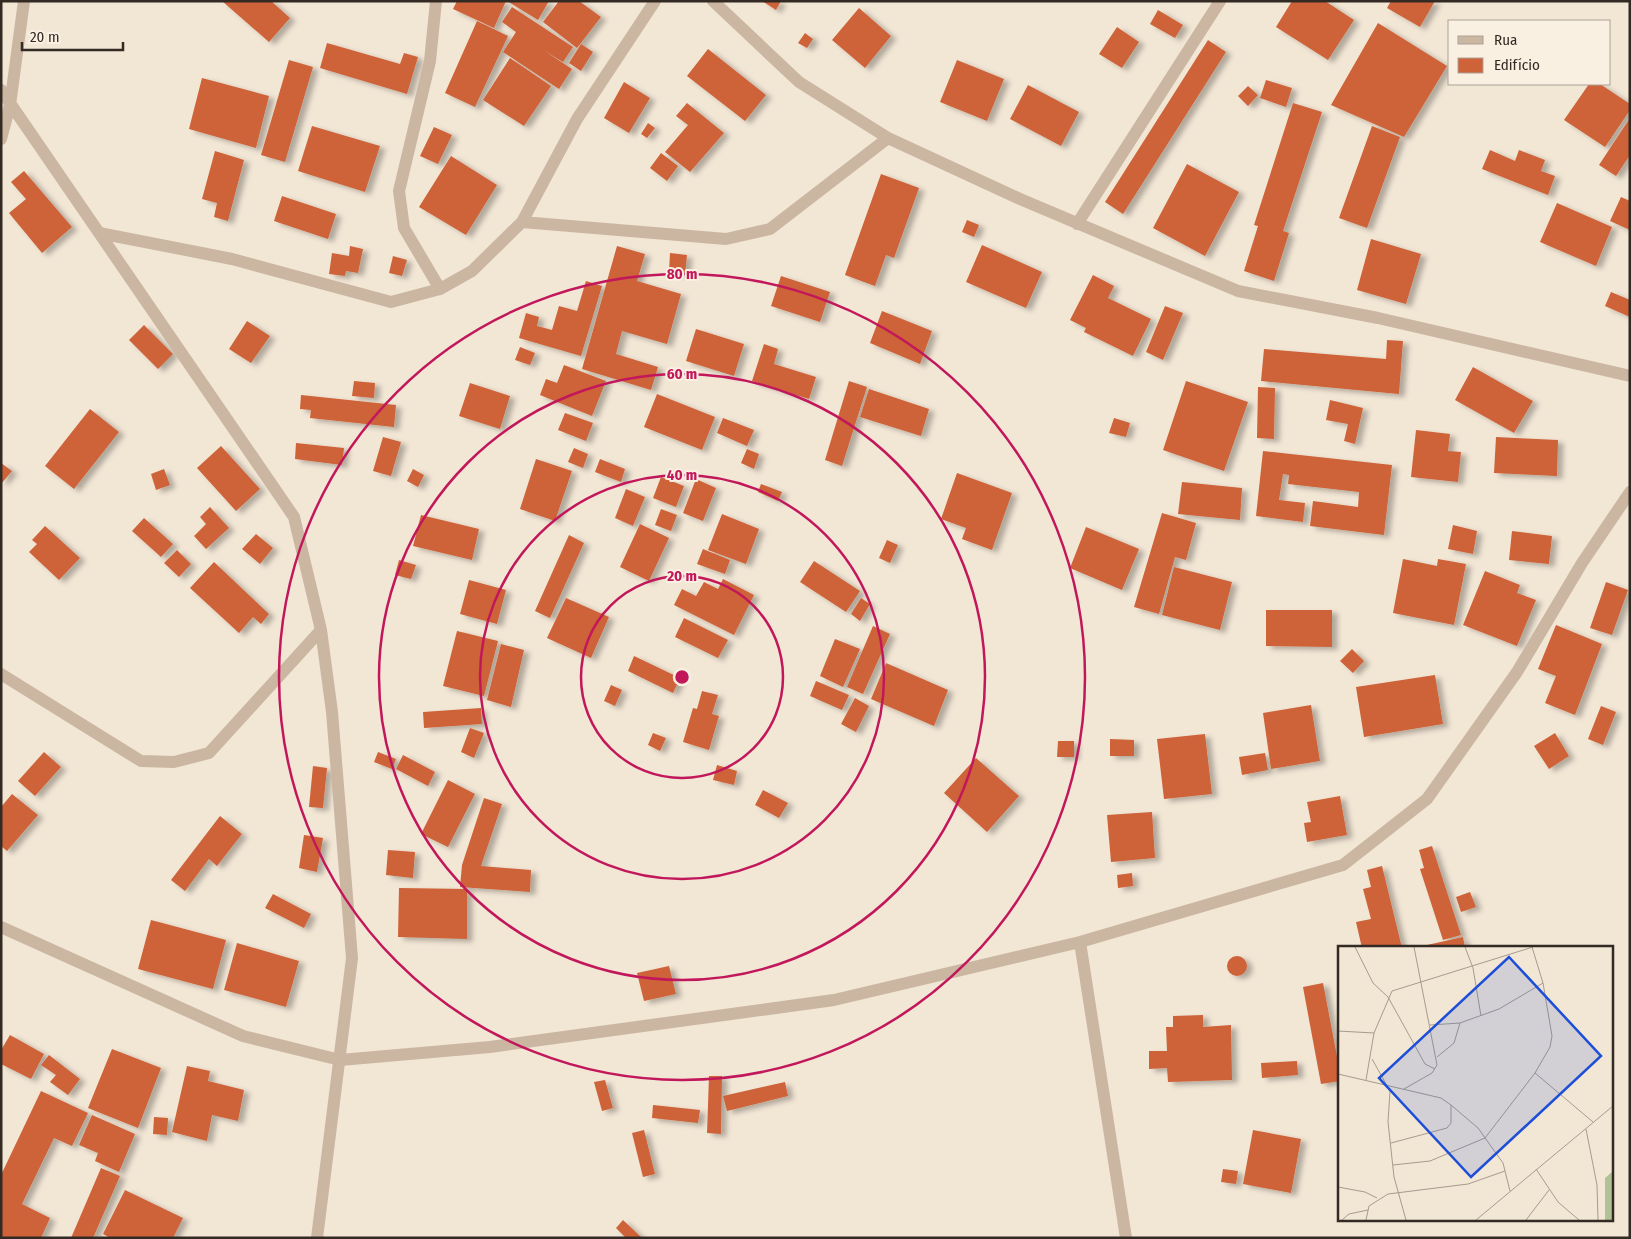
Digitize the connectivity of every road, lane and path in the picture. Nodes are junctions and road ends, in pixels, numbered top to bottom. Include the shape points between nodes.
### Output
1 (24, 1) edge
2 (436, 1) edge
3 (655, 1) edge
4 (713, 1) edge
5 (1220, 1) edge
6 (1, 90) edge
7 (10, 105) junction
8 (888, 138) junction
9 (1, 140) edge
10 (522, 222) junction
11 (1078, 224) junction
12 (99, 233) junction
13 (440, 289) junction
14 (1630, 376) edge
15 (1630, 492) edge
16 (321, 630) junction
17 (1, 674) edge
18 (1, 927) edge
19 (1080, 942) junction
20 (340, 1060) junction
21 (317, 1238) edge
22 (1126, 1238) edge

1 - 7 street
2 - 13 street via 430,61 399,191 404,228
3 - 10 street via 577,119
4 - 8 street via 799,82
5 - 11 street
6 - 7 street
7 - 9 street
7 - 12 street
8 - 10 street via 770,229 726,239
8 - 11 street
10 - 13 street via 472,271
11 - 14 street via 1238,291 1378,318
12 - 13 street via 232,260 391,302
12 - 16 street via 294,517
15 - 19 street via 1582,563 1517,672 1427,799 1343,865
16 - 17 street via 209,753 174,762 141,761
16 - 20 street via 332,712 352,958
18 - 20 street via 243,1036
19 - 20 street via 834,1000 490,1047
19 - 22 street
20 - 21 street

